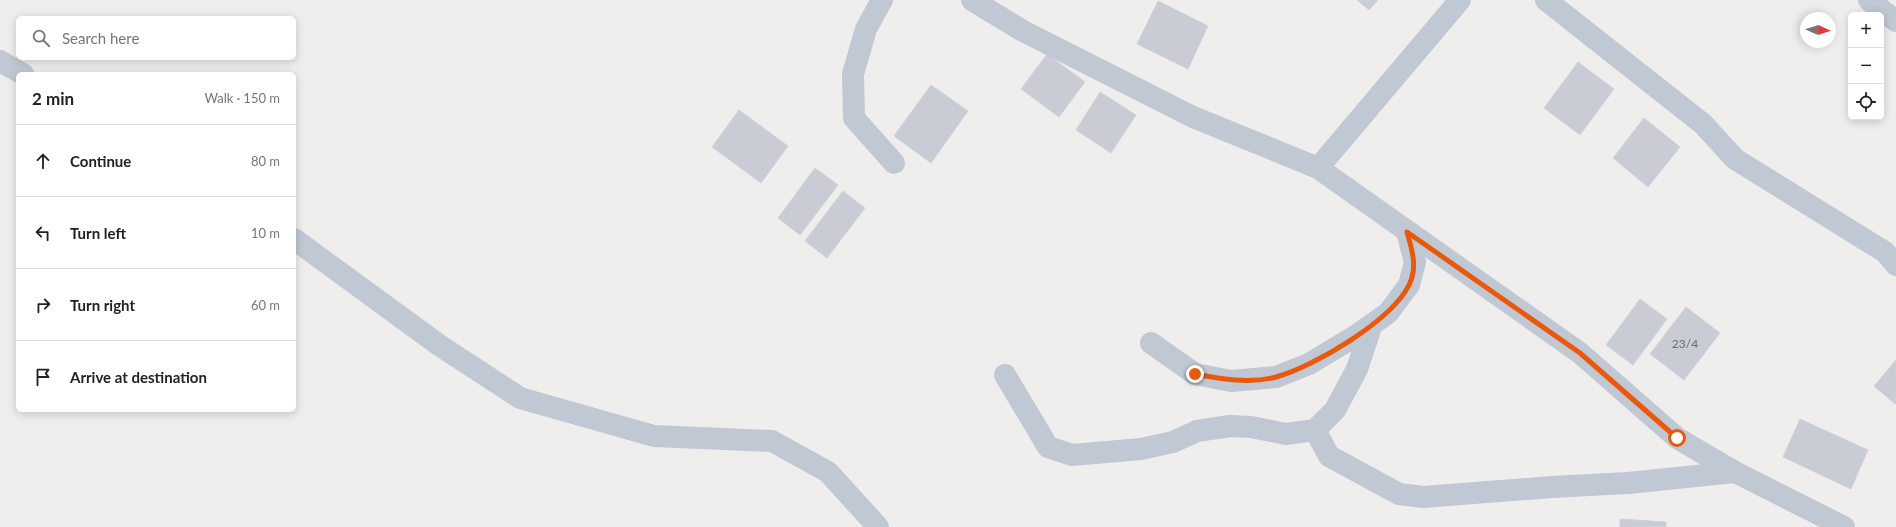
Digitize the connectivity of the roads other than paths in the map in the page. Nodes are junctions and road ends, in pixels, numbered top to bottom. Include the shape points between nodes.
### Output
1 (882, 0) edge
2 (972, 0) edge
3 (1460, 0) edge
4 (1546, 0) edge
5 (1869, 0) edge
6 (1896, 21) edge
7 (0, 61) edge
8 (20, 72) edge
9 (894, 163) dead end
10 (1318, 168) junction
11 (1407, 232) junction
12 (296, 240) edge
13 (1896, 265) edge
14 (1372, 324) junction
15 (1151, 343) dead end
16 (1005, 375) dead end
17 (1315, 430) junction
18 (1735, 472) junction
19 (878, 527) edge
20 (1844, 527) edge

1 - 9 lane via 866,28 853,74 854,118
2 - 10 lane via 1023,31 1192,117
3 - 10 lane
4 - 13 lane via 1703,124 1735,159 1885,252
5 - 6 lane
7 - 8 lane
10 - 11 lane
11 - 14 lane via 1415,262 1409,285 1388,313
11 - 18 lane via 1580,353 1677,438
12 - 19 lane via 439,345 520,398 654,436 772,441 828,472
14 - 15 lane via 1309,364 1276,377 1231,380 1195,374
14 - 17 lane via 1357,369 1335,410
16 - 17 lane via 1048,447 1072,454 1142,449 1173,442 1197,431 1230,426 1286,434
17 - 18 lane via 1329,456 1399,494 1423,497 1552,486 1628,483
18 - 20 lane

